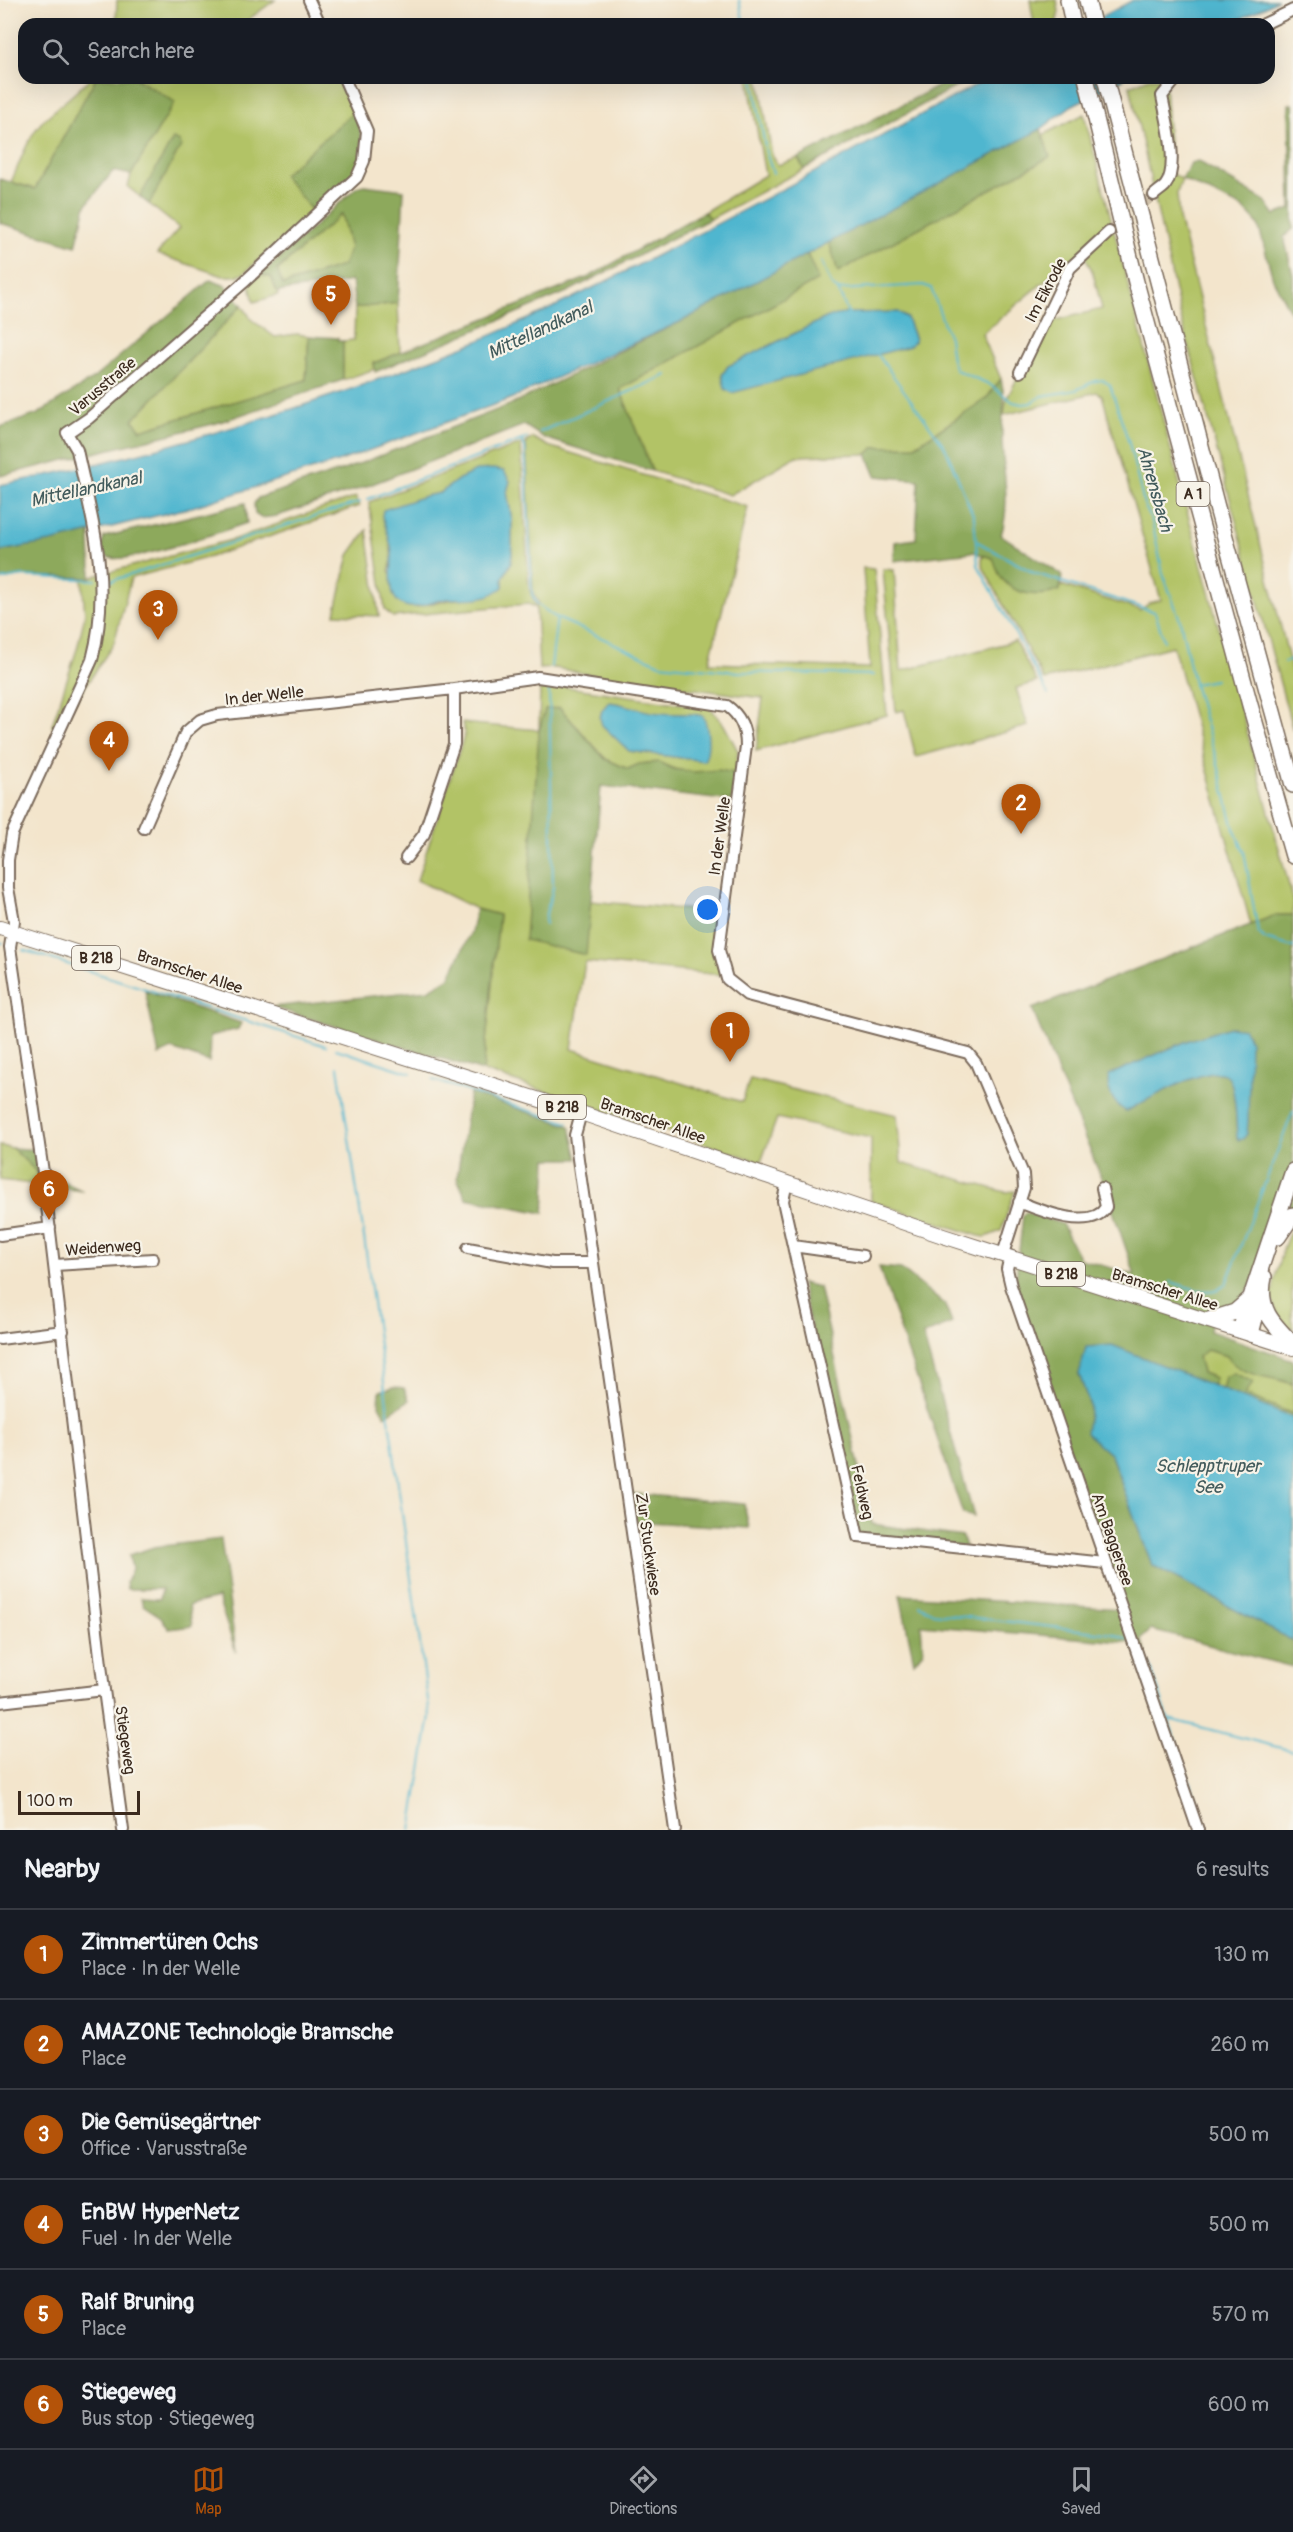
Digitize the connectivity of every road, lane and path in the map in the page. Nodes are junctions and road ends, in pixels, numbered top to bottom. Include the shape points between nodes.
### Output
1 (309, 0) edge
2 (1068, 0) edge
3 (1087, 0) edge
4 (1293, 10) edge
5 (317, 18) edge
6 (1072, 18) edge
7 (1092, 18) edge
8 (1275, 19) edge
9 (347, 84) edge
10 (1087, 84) edge
11 (1106, 84) edge
12 (1172, 84) edge
13 (1154, 195) tunnel mouth
14 (1109, 232) tunnel mouth
15 (1020, 372) dead end
16 (454, 689) junction
17 (1293, 785) edge
18 (144, 828) dead end
19 (1293, 856) edge
20 (406, 858) dead end
21 (6, 930) edge
22 (581, 1113) junction
23 (1293, 1171) edge
24 (787, 1182) junction
25 (1102, 1188) dead end
26 (1019, 1202) junction
27 (1293, 1215) edge
28 (50, 1228) junction
29 (0, 1235) edge
30 (793, 1246) junction
31 (468, 1248) dead end
32 (1006, 1255) junction
33 (863, 1256) dead end
34 (153, 1259) dead end
35 (593, 1263) junction
36 (55, 1265) junction
37 (1256, 1294) junction
38 (1209, 1320) junction
39 (63, 1331) junction
40 (1246, 1332) junction
41 (0, 1339) edge
42 (1293, 1346) edge
43 (1105, 1563) junction
44 (104, 1690) junction
45 (0, 1702) edge
46 (123, 1830) edge
47 (675, 1830) edge
48 (1198, 1830) edge

1 - 5 street
2 - 6 highway
3 - 7 highway
4 - 8 street
9 - 21 street, Varusstraße via 367,131 364,161 357,177 243,283 67,433 77,450 97,545 102,587 98,638 92,660 12,834 8,888 14,921
10 - 19 highway, A 1 via 1142,305
11 - 17 highway, A 1
12 - 13 street via 1162,96 1171,173 1165,186
14 - 15 street, Im Eikrode via 1070,268
16 - 18 street, In der Welle via 200,720 186,732
16 - 20 street via 454,744 424,834
16 - 26 street, In der Welle via 538,677 728,706 735,711 746,732 746,746 719,950 727,979 747,995 968,1053 976,1063 1023,1174
21 - 22 main road, Bramscher Allee / B 218
21 - 28 street, Stiegeweg
22 - 24 main road, Bramscher Allee / B 218
22 - 35 street, Zur Stuckwiese via 575,1135
23 - 37 highway
24 - 30 street, Feldweg via 783,1202
24 - 32 main road, Bramscher Allee / B 218
25 - 26 street via 1106,1207 1092,1217 1060,1217
26 - 32 street, In der Welle
27 - 37 highway via 1279,1234
28 - 29 street
28 - 36 street, Stiegeweg
30 - 33 street
30 - 43 street, Feldweg via 858,1536
31 - 35 street via 552,1263
32 - 38 main road, Bramscher Allee / B 218
32 - 43 street, Am Baggersee via 1011,1286
34 - 36 street, Weidenweg
35 - 47 street, Zur Stuckwiese
36 - 39 street, Stiegeweg
37 - 38 highway via 1235,1312
37 - 40 highway
37 - 42 highway
38 - 40 main road, Bramscher Allee / B 218
39 - 41 street
39 - 44 street, Stiegeweg
40 - 42 main road, Bramscher Allee / B 218
43 - 48 street, Am Baggersee
44 - 45 street, Stiegeweg
44 - 46 street, Stiegeweg

